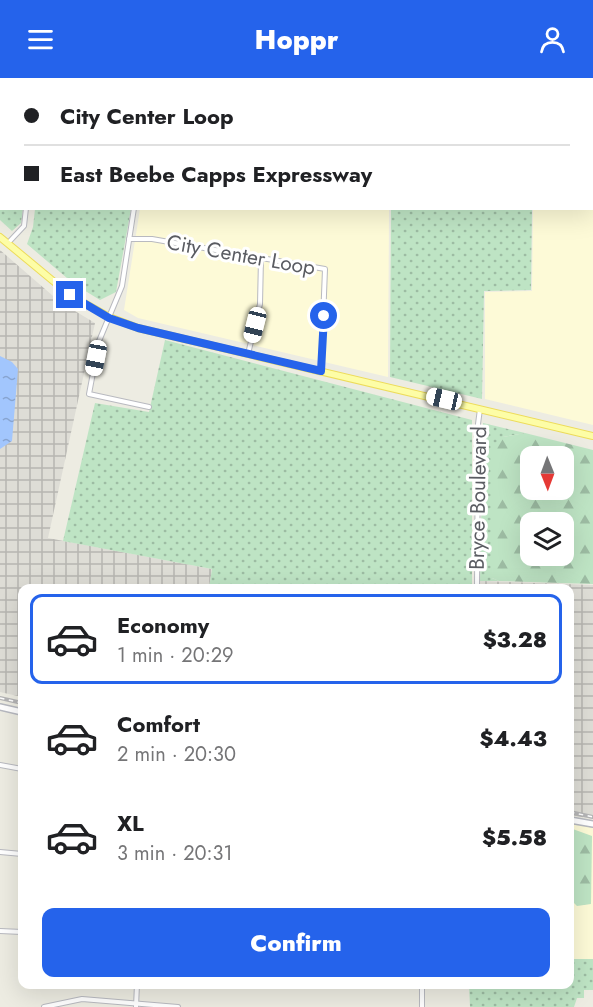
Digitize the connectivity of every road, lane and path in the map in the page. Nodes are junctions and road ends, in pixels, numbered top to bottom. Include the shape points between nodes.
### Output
1 (26, 210) edge
2 (134, 210) edge
3 (0, 237) edge
4 (129, 239) junction
5 (7, 243) junction
6 (261, 258) junction
7 (109, 318) junction
8 (248, 354) junction
9 (321, 371) junction
10 (148, 407) dead end
11 (480, 408) junction
12 (593, 436) edge
13 (477, 584) edge
14 (0, 707) edge
15 (18, 711) edge
16 (0, 765) edge
17 (18, 768) edge
18 (574, 821) edge
19 (593, 824) edge
20 (0, 852) edge
21 (18, 854) edge
22 (0, 931) edge
23 (18, 932) edge
24 (137, 989) edge
25 (422, 989) edge
26 (136, 1005) edge
27 (44, 1007) edge
28 (177, 1007) edge
29 (422, 1007) edge

1 - 5 street via 24,226
2 - 4 street
3 - 5 main road
4 - 6 street, City Center Loop via 152,239
4 - 7 street via 122,286
5 - 7 main road via 70,295
6 - 8 street via 260,304
6 - 9 street, City Center Loop via 325,269
7 - 8 main road
7 - 10 street via 99,341 89,394
8 - 9 main road
9 - 11 main road
11 - 12 main road
11 - 13 street, Bryce Boulevard
14 - 15 street
16 - 17 street
18 - 19 street
20 - 21 street
22 - 23 street
24 - 26 street
25 - 29 street
26 - 27 street via 77,999
26 - 28 street

